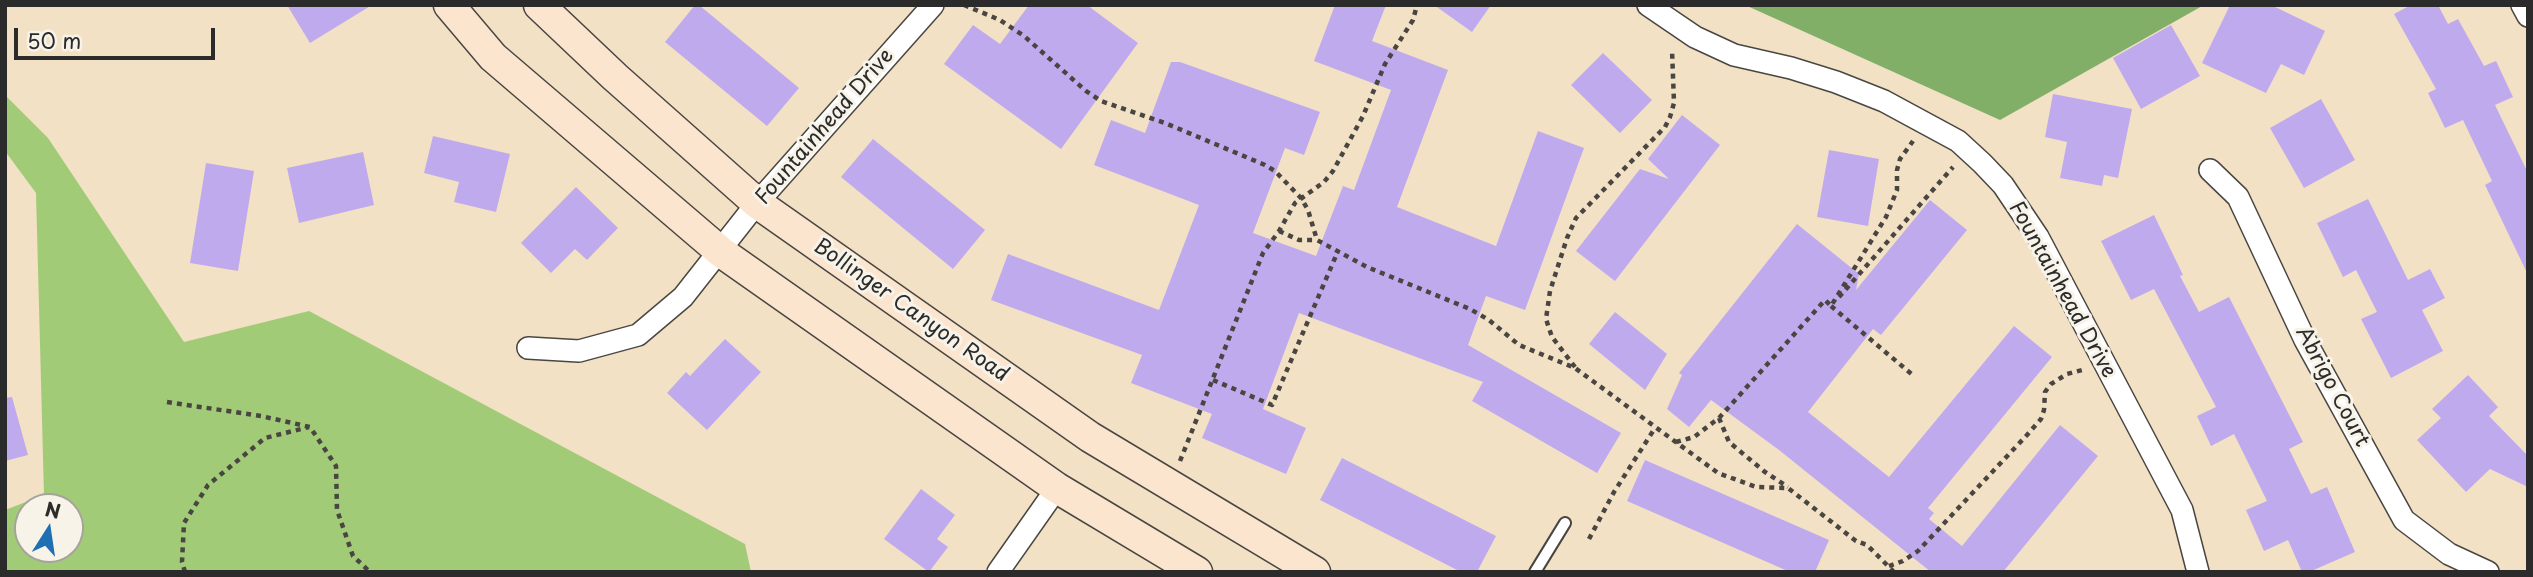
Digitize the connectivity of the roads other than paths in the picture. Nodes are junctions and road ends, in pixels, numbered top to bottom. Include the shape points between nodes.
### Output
1 (449, 5) edge
2 (539, 5) edge
3 (933, 5) edge
4 (1648, 5) edge
5 (2522, 5) edge
6 (2528, 16) edge
7 (2210, 170) dead end
8 (758, 203) junction
9 (721, 252) junction
10 (528, 348) dead end
11 (1057, 488) junction
12 (1565, 523) dead end
13 (998, 572) edge
14 (1197, 572) edge
15 (1315, 572) edge
16 (1535, 572) edge
17 (2198, 572) edge
18 (2488, 572) edge

1 - 9 main road via 493,57
2 - 8 main road, Bollinger Canyon Road
3 - 8 street, Fountainhead Drive
4 - 17 street, Fountainhead Drive via 1695,37 1734,55 1836,82 1884,101 1958,141 2003,185 2038,237 2182,510
5 - 6 street
7 - 18 street, Abrigo Court via 2238,197 2305,340 2404,520 2449,554
8 - 9 street, Fountainhead Drive
8 - 15 main road, Bollinger Canyon Road via 1090,437
9 - 10 street, Fountainhead Drive via 683,298 638,335 579,351
9 - 11 main road
11 - 13 street
11 - 14 main road
12 - 16 lane

